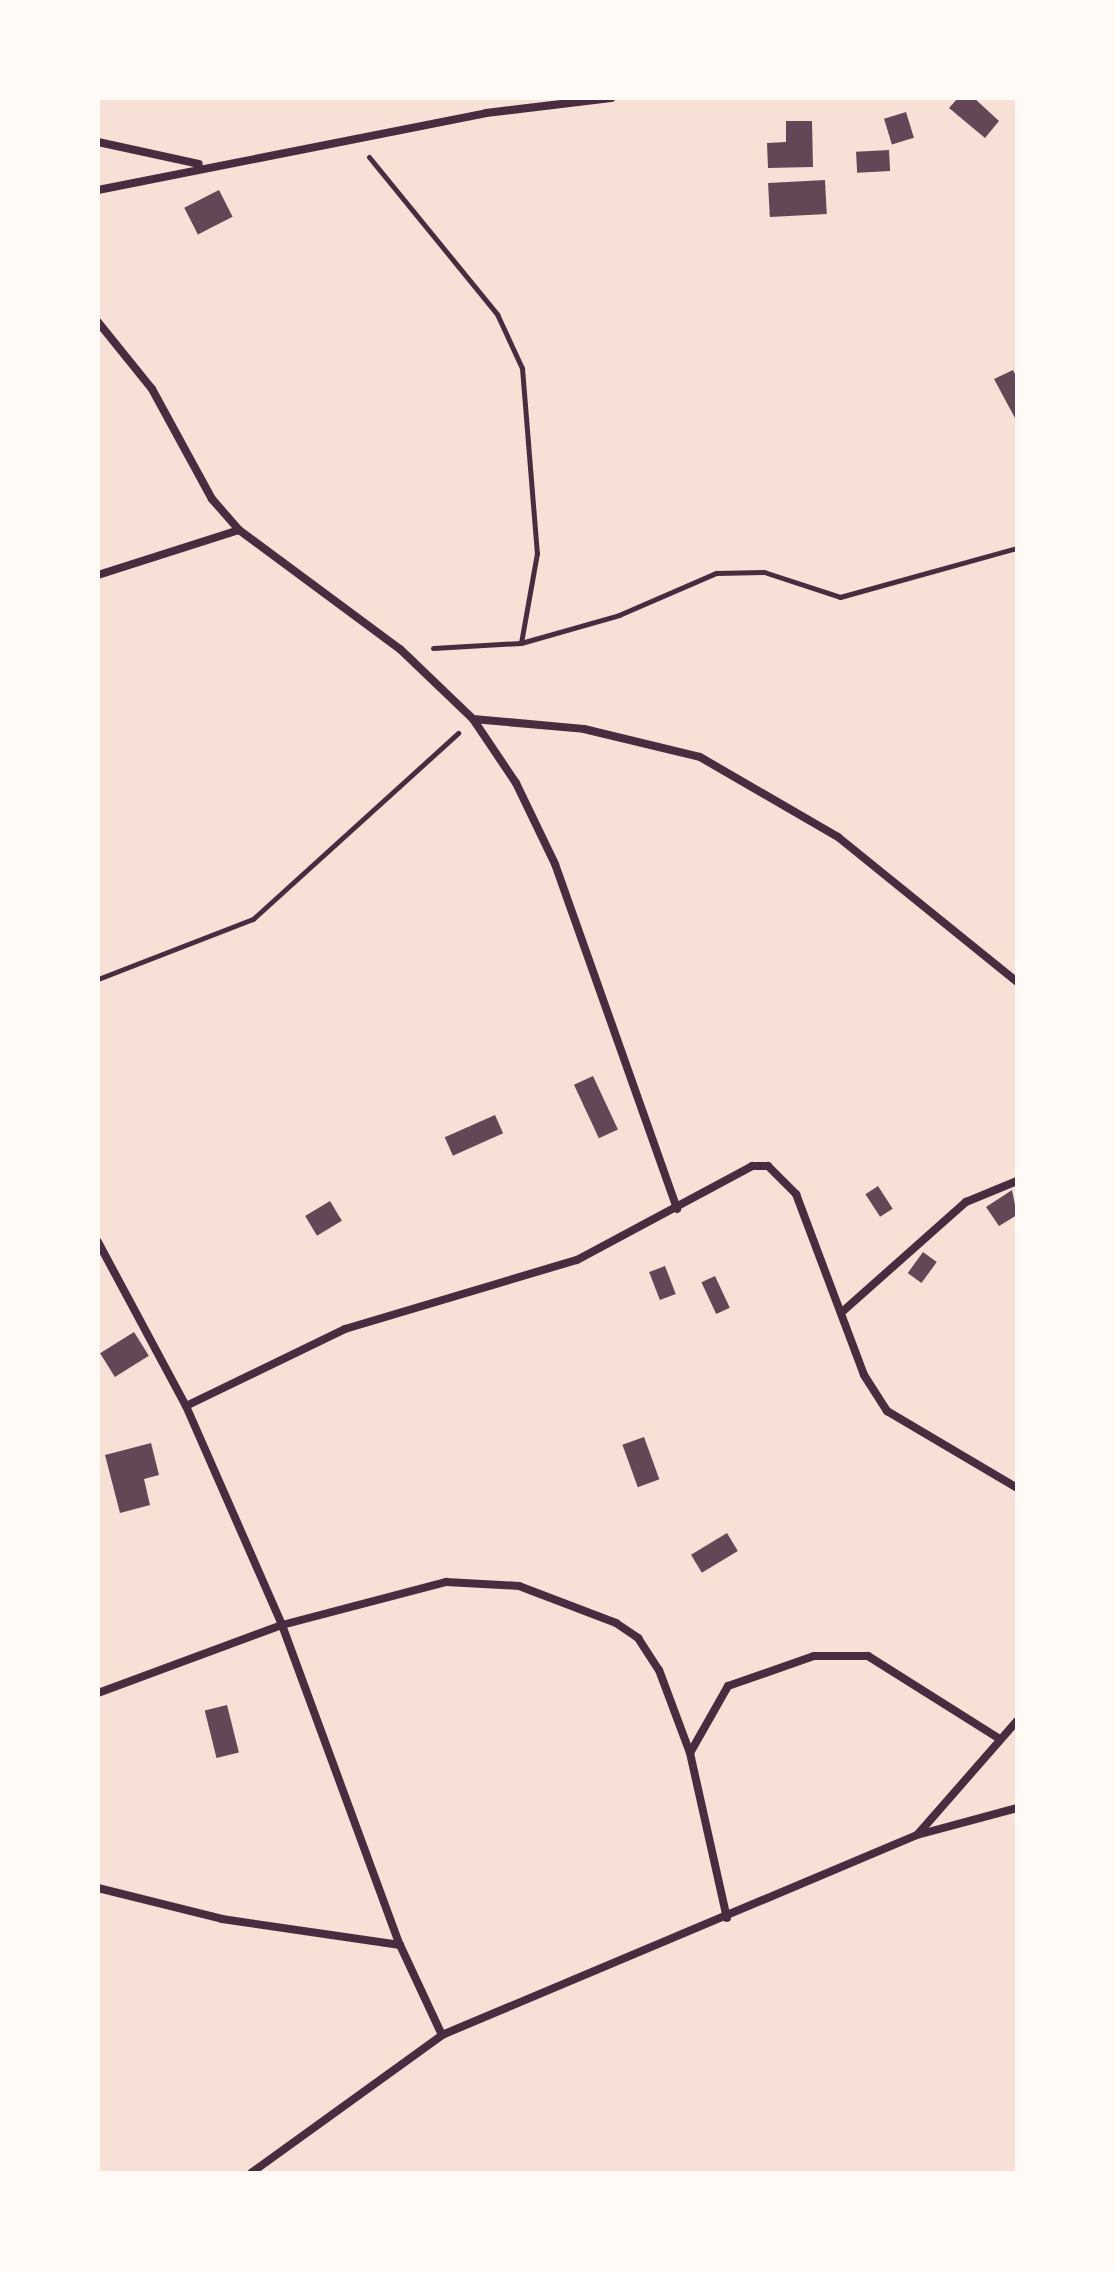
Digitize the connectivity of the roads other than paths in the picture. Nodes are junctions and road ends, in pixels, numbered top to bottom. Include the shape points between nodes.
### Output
1 (611, 98) edge
2 (98, 142) edge
3 (203, 165) junction
4 (98, 190) edge
5 (98, 322) edge
6 (239, 530) junction
7 (98, 575) edge
8 (473, 719) junction
9 (1017, 982) edge
10 (1017, 1181) edge
11 (677, 1209) junction
12 (98, 1242) edge
13 (842, 1312) junction
14 (186, 1406) junction
15 (1017, 1488) edge
16 (282, 1625) junction
17 (98, 1693) edge
18 (1017, 1721) edge
19 (1000, 1739) junction
20 (690, 1753) junction
21 (1017, 1808) edge
22 (917, 1835) junction
23 (98, 1888) edge
24 (727, 1918) junction
25 (400, 1945) junction
26 (442, 2035) junction
27 (251, 2173) edge

1 - 3 street
2 - 3 street
3 - 4 street
5 - 6 street via 152,389 212,499
6 - 7 street
6 - 8 street via 400,649
8 - 9 street via 584,729 700,757 838,837
8 - 11 street via 516,783 555,864
10 - 13 street via 966,1202
11 - 13 street via 752,1166 768,1166 796,1194
11 - 14 street via 577,1260 345,1329
12 - 14 street
13 - 15 street via 864,1375 887,1411
14 - 16 street
16 - 17 street
16 - 20 street via 446,1582 519,1586 638,1638 659,1670
16 - 25 street
18 - 19 street
19 - 20 street via 868,1656 814,1656 728,1686
19 - 22 street
20 - 24 street
21 - 22 street
22 - 24 street
23 - 25 street via 222,1919
24 - 26 street
25 - 26 street
26 - 27 street

